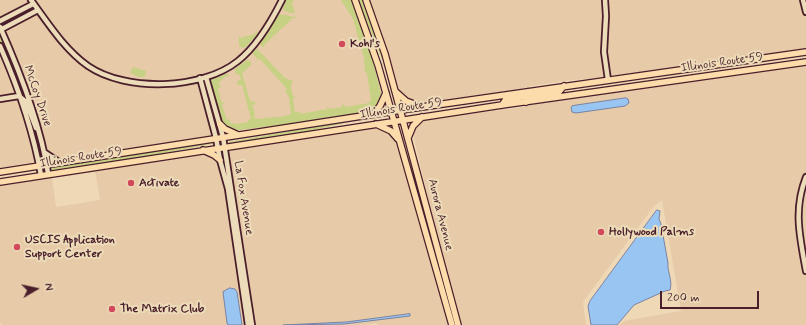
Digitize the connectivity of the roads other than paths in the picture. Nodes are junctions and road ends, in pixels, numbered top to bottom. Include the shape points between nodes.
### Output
1 (282, 0) edge
2 (355, 0) edge
3 (366, 0) edge
4 (605, 0) edge
5 (803, 0) edge
6 (32, 2) edge
7 (38, 10) junction
8 (806, 12) edge
9 (0, 21) edge
10 (0, 29) edge
11 (0, 46) edge
12 (806, 52) edge
13 (806, 62) edge
14 (206, 77) junction
15 (200, 78) junction
16 (608, 80) junction
17 (564, 86) junction
18 (396, 91) junction
19 (528, 92) junction
20 (386, 93) junction
21 (19, 96) junction
22 (0, 99) edge
23 (526, 102) junction
24 (502, 105) junction
25 (421, 107) junction
26 (401, 110) junction
27 (391, 111) junction
28 (374, 114) junction
29 (422, 117) junction
30 (403, 120) junction
31 (394, 121) junction
32 (220, 124) junction
33 (376, 124) junction
34 (238, 135) junction
35 (223, 137) junction
36 (216, 138) junction
37 (408, 139) junction
38 (399, 140) junction
39 (225, 147) junction
40 (218, 148) junction
41 (44, 149) junction
42 (203, 150) junction
43 (220, 160) junction
44 (59, 162) junction
45 (47, 164) junction
46 (39, 165) junction
47 (0, 172) edge
48 (48, 174) junction
49 (41, 175) junction
50 (806, 177) edge
51 (0, 182) edge
52 (806, 271) edge
53 (248, 325) edge
54 (252, 325) edge
55 (452, 325) edge
56 (458, 325) edge

1 - 14 street via 247,53 228,68
2 - 20 main road, Aurora Avenue via 372,44
3 - 18 main road, Aurora Avenue
4 - 16 street via 604,47
5 - 8 street
6 - 7 street
6 - 9 street
7 - 10 street
7 - 15 street via 73,53 102,74 142,84 171,84
10 - 41 street, McCoy Drive via 33,111
11 - 21 street, McCoy Drive
12 - 16 main road, Illinois Route 59
13 - 23 main road, Illinois Route 59
14 - 15 street
14 - 32 street, La Fox Avenue
15 - 36 street, La Fox Avenue
16 - 17 main road, Illinois Route 59
17 - 19 main road, Illinois Route 59
17 - 23 main road via 558,93 530,97
18 - 25 main road via 406,101
18 - 26 main road, Aurora Avenue
19 - 24 main road via 525,96 506,99
19 - 25 main road, Illinois Route 59
20 - 27 main road, Aurora Avenue
20 - 28 main road
21 - 22 street
21 - 41 street via 26,102
21 - 46 street, McCoy Drive
23 - 24 main road, Illinois Route 59
24 - 29 main road, Illinois Route 59
25 - 26 main road, Illinois Route 59
26 - 27 main road, Illinois Route 59
26 - 30 main road, Aurora Avenue
27 - 28 main road, Illinois Route 59
27 - 31 main road, Aurora Avenue
28 - 34 main road, Illinois Route 59
29 - 30 main road, Illinois Route 59
29 - 37 main road via 413,126
30 - 31 main road, Illinois Route 59
30 - 37 main road, Aurora Avenue
31 - 33 main road, Illinois Route 59
31 - 38 main road, Aurora Avenue
32 - 34 main road
32 - 35 street, La Fox Avenue
33 - 38 main road via 391,131
33 - 39 main road, Illinois Route 59
34 - 35 main road, Illinois Route 59
35 - 36 main road, Illinois Route 59
35 - 39 street, La Fox Avenue
36 - 40 street, La Fox Avenue
36 - 44 main road, Illinois Route 59
37 - 56 main road, Aurora Avenue
38 - 55 main road, Aurora Avenue
39 - 40 main road, Illinois Route 59
39 - 54 street, La Fox Avenue
40 - 42 main road, Illinois Route 59
40 - 43 street, La Fox Avenue
41 - 44 street
41 - 45 street, McCoy Drive
42 - 43 main road
42 - 48 main road, Illinois Route 59
43 - 53 street, La Fox Avenue via 228,189
44 - 45 main road, Illinois Route 59
45 - 46 main road, Illinois Route 59
45 - 48 street, McCoy Drive
46 - 47 main road, Illinois Route 59
46 - 49 street, McCoy Drive
48 - 49 main road, Illinois Route 59
49 - 51 main road, Illinois Route 59
50 - 52 street via 798,219

